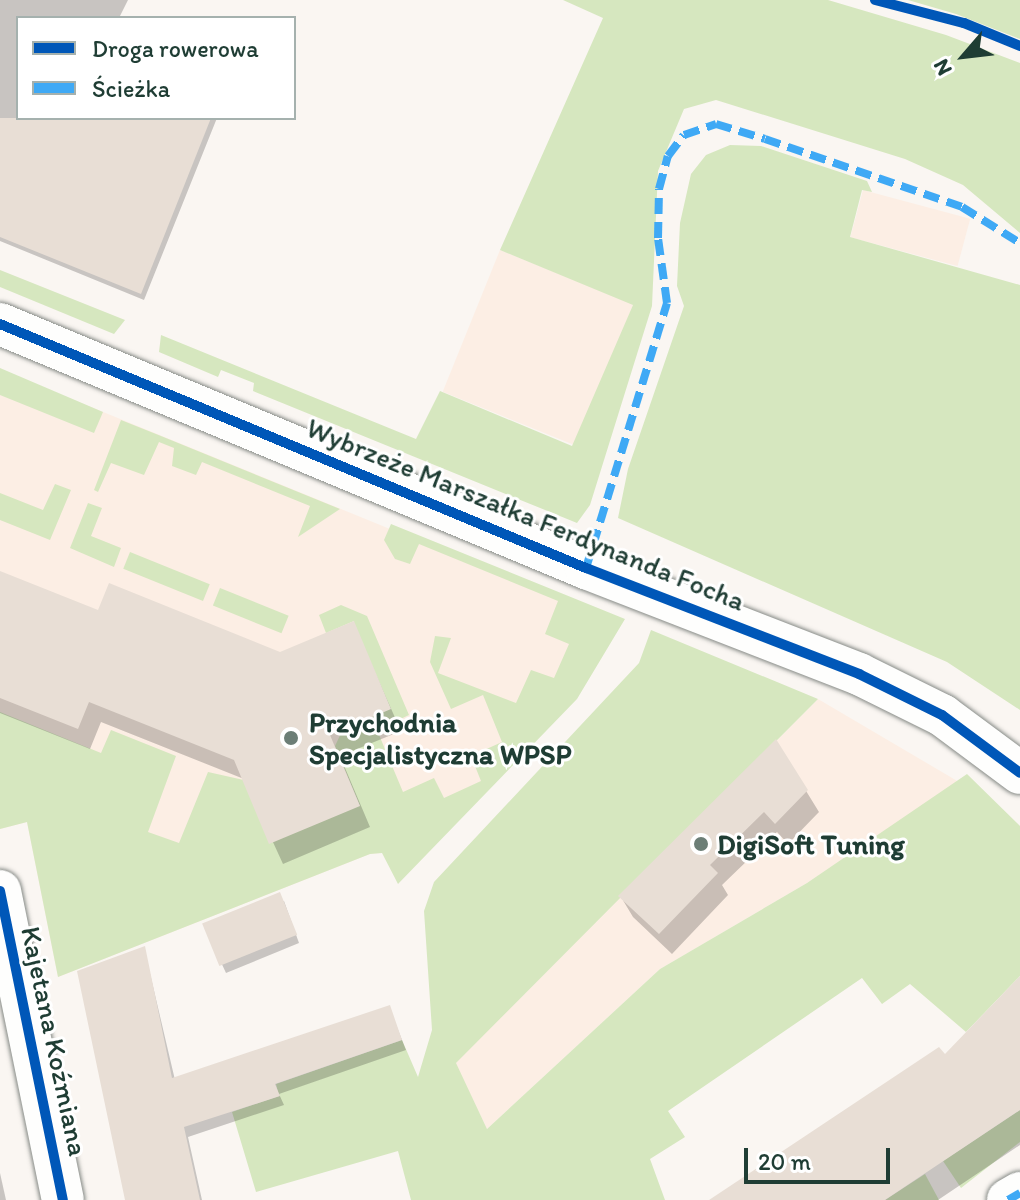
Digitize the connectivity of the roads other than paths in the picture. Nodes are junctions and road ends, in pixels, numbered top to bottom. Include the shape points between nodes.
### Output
1 (0, 324) edge
2 (1020, 773) edge
3 (0, 891) edge
4 (1020, 1193) edge
5 (63, 1200) edge
6 (1008, 1200) edge

1 - 2 street, Wybrzeże Marszałka Ferdynanda Focha via 586,568 859,674 942,715
3 - 5 street, Kajetana Koźmiana
4 - 6 street

